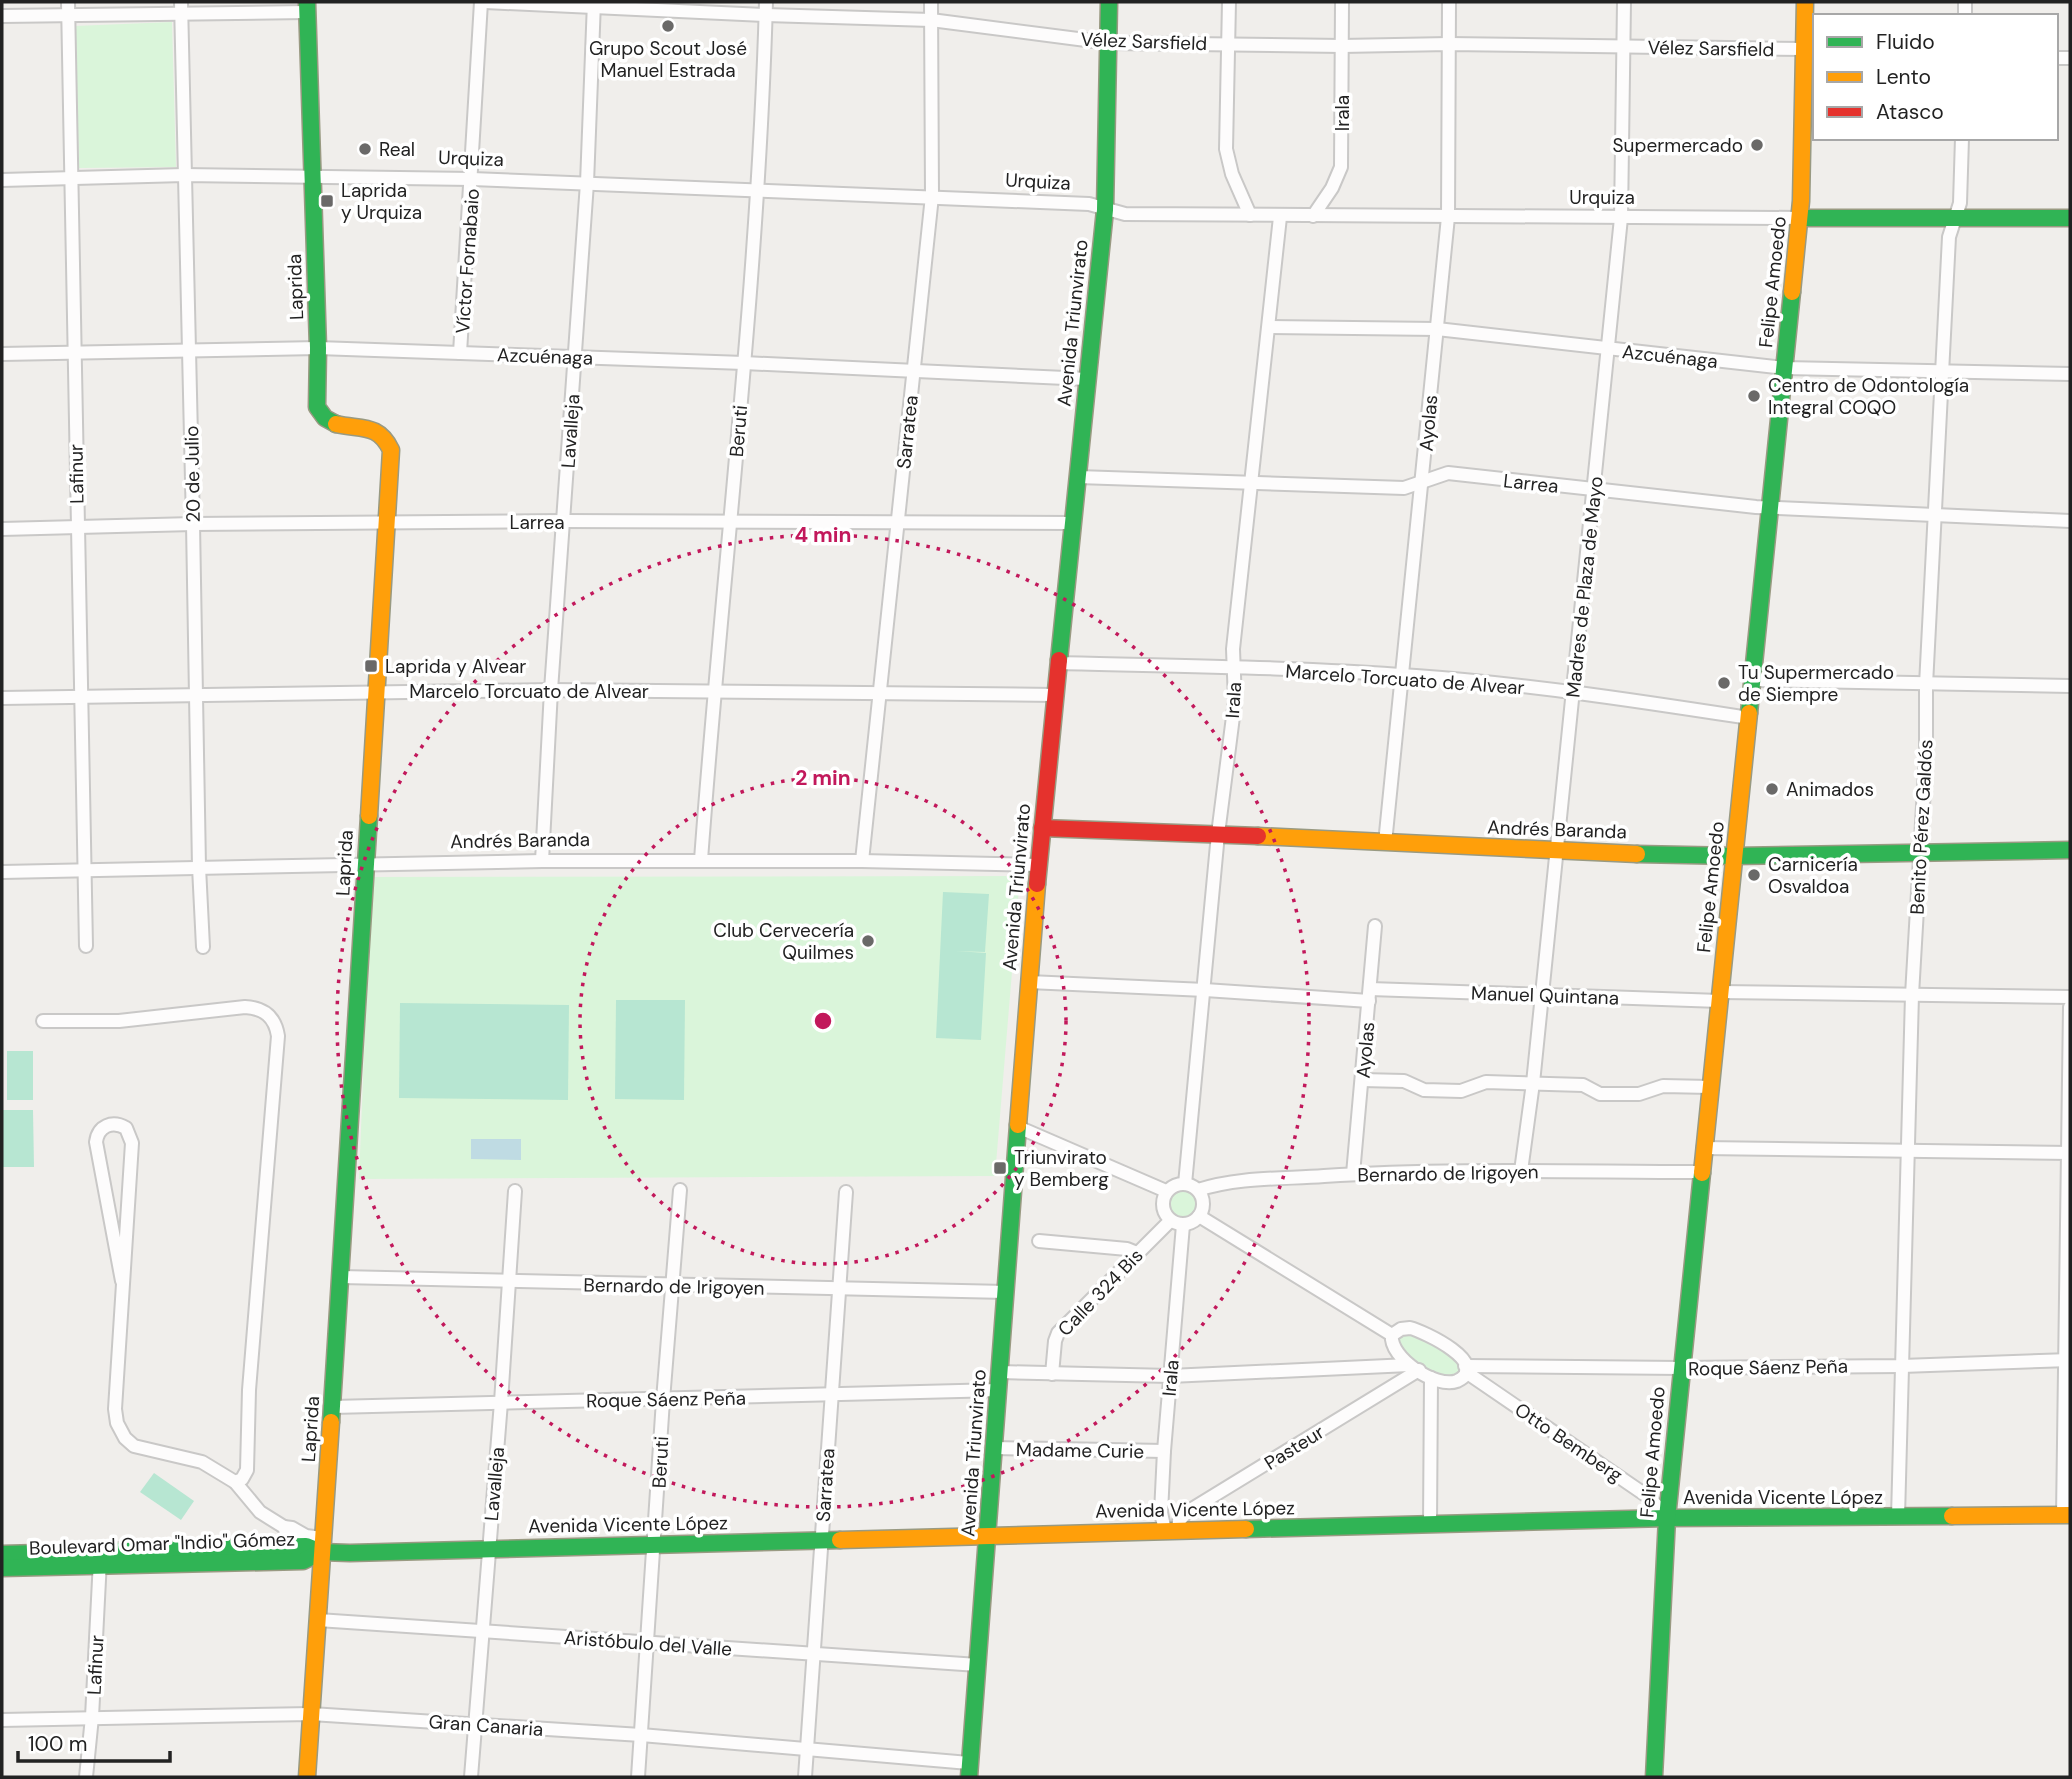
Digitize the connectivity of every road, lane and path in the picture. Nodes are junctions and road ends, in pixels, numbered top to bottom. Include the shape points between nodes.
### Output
1 (483, 2) edge
2 (931, 2) edge
3 (1109, 2) edge
4 (1229, 2) edge
5 (1342, 2) edge
6 (1449, 2) edge
7 (1624, 2) edge
8 (1805, 2) edge
9 (594, 4) edge
10 (307, 7) edge
11 (68, 8) edge
12 (181, 8) edge
13 (766, 8) edge
14 (2, 16) edge
15 (931, 20) junction
16 (1109, 43) junction
17 (1229, 44) junction
18 (1449, 44) junction
19 (1342, 46) junction
20 (1622, 47) junction
21 (1808, 55) edge
22 (1962, 140) edge
23 (184, 175) junction
24 (313, 175) junction
25 (71, 178) junction
26 (472, 179) junction
27 (2, 180) edge
28 (587, 183) junction
29 (758, 191) junction
30 (932, 196) junction
31 (1105, 209) junction
32 (1250, 215) junction
33 (1313, 216) junction
34 (1280, 217) junction
35 (1448, 217) junction
36 (1621, 218) junction
37 (1800, 218) junction
38 (1956, 218) junction
39 (2070, 218) edge
40 (1270, 327) junction
41 (1437, 329) junction
42 (318, 348) junction
43 (1608, 349) junction
44 (189, 351) junction
45 (74, 352) junction
46 (460, 353) junction
47 (2, 354) edge
48 (575, 357) junction
49 (744, 363) junction
50 (1785, 368) junction
51 (914, 371) junction
52 (1944, 371) junction
53 (2070, 374) edge
54 (1087, 379) junction
55 (1078, 477) junction
56 (1422, 482) junction
57 (1251, 484) junction
58 (1595, 490) junction
59 (1770, 508) junction
60 (1936, 515) junction
61 (563, 521) junction
62 (2070, 521) edge
63 (386, 523) junction
64 (730, 523) junction
65 (1073, 523) junction
66 (193, 524) junction
67 (898, 524) junction
68 (78, 528) junction
69 (2, 529) edge
70 (1060, 663) junction
71 (1235, 667) junction
72 (1403, 675) junction
73 (1753, 680) junction
74 (1926, 685) junction
75 (2070, 686) edge
76 (551, 690) junction
77 (714, 691) junction
78 (376, 692) junction
79 (1574, 692) junction
80 (195, 694) junction
81 (880, 694) junction
82 (81, 695) junction
83 (1056, 695) junction
84 (2, 698) edge
85 (1749, 718) junction
86 (1042, 828) junction
87 (1218, 834) junction
88 (1385, 843) junction
89 (1556, 850) junction
90 (2070, 850) edge
91 (1919, 854) junction
92 (1734, 856) junction
93 (701, 860) junction
94 (542, 861) junction
95 (862, 861) junction
96 (365, 863) junction
97 (1038, 864) junction
98 (199, 867) junction
99 (83, 870) junction
100 (2, 872) edge
101 (1375, 926) dead end
102 (86, 946) dead end
103 (203, 947) dead end
104 (1029, 982) junction
105 (1205, 990) junction
106 (1369, 995) junction
107 (1542, 995) junction
108 (1912, 995) junction
109 (1721, 996) junction
110 (2070, 997) edge
111 (2070, 1007) edge
112 (43, 1021) dead end
113 (1362, 1080) junction
114 (1533, 1083) junction
115 (1710, 1087) junction
116 (1018, 1127) junction
117 (1703, 1148) junction
118 (1908, 1150) junction
119 (2070, 1153) edge
120 (1521, 1171) junction
121 (1700, 1172) junction
122 (1353, 1174) junction
123 (1191, 1187) junction
124 (680, 1190) dead end
125 (514, 1191) dead end
126 (1166, 1191) junction
127 (846, 1192) dead end
128 (1199, 1216) junction
129 (1170, 1220) junction
130 (1183, 1225) junction
131 (1039, 1241) dead end
132 (1137, 1254) junction
133 (341, 1277) junction
134 (122, 1281) junction
135 (510, 1282) junction
136 (672, 1286) junction
137 (839, 1289) junction
138 (1006, 1292) junction
139 (1392, 1335) junction
140 (2068, 1360) edge
141 (1902, 1366) junction
142 (1414, 1368) junction
143 (1681, 1368) junction
144 (1466, 1369) junction
145 (1000, 1372) junction
146 (1052, 1374) junction
147 (1170, 1376) junction
148 (1432, 1378) junction
149 (999, 1390) junction
150 (831, 1395) junction
151 (663, 1400) junction
152 (501, 1402) junction
153 (333, 1407) junction
154 (995, 1448) junction
155 (1164, 1451) junction
156 (235, 1482) junction
157 (2067, 1515) edge
158 (1898, 1517) junction
159 (1667, 1518) junction
160 (1430, 1524) junction
161 (284, 1527) junction
162 (1172, 1530) junction
163 (988, 1535) junction
164 (821, 1540) junction
165 (655, 1544) junction
166 (322, 1545) junction
167 (286, 1546) junction
168 (489, 1548) junction
169 (2, 1554) edge
170 (101, 1560) junction
171 (2, 1568) edge
172 (318, 1620) junction
173 (482, 1631) junction
174 (648, 1643) junction
175 (814, 1655) junction
176 (978, 1665) junction
177 (311, 1714) junction
178 (92, 1717) junction
179 (2, 1720) edge
180 (476, 1724) junction
181 (641, 1735) junction
182 (807, 1750) junction
183 (969, 1770) edge
184 (86, 1777) edge
185 (307, 1777) edge
186 (471, 1777) edge
187 (638, 1777) edge
188 (805, 1777) edge
189 (1654, 1777) edge

1 - 9 street, Vélez Sarsfield
1 - 26 street, Víctor Fornabaio
2 - 15 street, Sarratea
3 - 16 main road, Avenida Triunvirato
4 - 17 street
5 - 19 street, Irala
6 - 18 street, Ayolas
7 - 20 street, Madres de Plaza de Mayo
8 - 21 main road, Felipe Amoedo
9 - 13 street, Vélez Sarsfield
9 - 28 street, Lavalleja
10 - 12 street
10 - 24 main road, Laprida
11 - 12 street
11 - 14 street
11 - 25 street, Lafinur
12 - 23 street, 20 de Julio
13 - 15 street, Vélez Sarsfield
13 - 29 street, Beruti
15 - 16 street, Vélez Sarsfield
15 - 30 street, Sarratea
16 - 17 street, Vélez Sarsfield
16 - 31 main road, Avenida Triunvirato
17 - 19 street, Vélez Sarsfield
17 - 32 street via 1228,160
18 - 19 street, Vélez Sarsfield
18 - 20 street, Vélez Sarsfield
18 - 35 street, Ayolas
19 - 33 street, Irala via 1341,167
20 - 21 street, Vélez Sarsfield
20 - 36 street, Madres de Plaza de Mayo
21 - 37 main road, Felipe Amoedo
22 - 38 street, Benito Pérez Galdós
23 - 24 street, Urquiza
23 - 25 street, Urquiza
23 - 44 street, 20 de Julio
24 - 26 street, Urquiza
24 - 42 main road, Laprida
25 - 27 street, Urquiza
25 - 45 street, Lafinur
26 - 28 street, Urquiza
26 - 46 street, Víctor Fornabaio
28 - 29 street, Urquiza
28 - 48 street, Lavalleja
29 - 30 street, Urquiza
29 - 49 street, Beruti
30 - 31 street, Urquiza via 1090,204
30 - 51 street, Sarratea
31 - 32 street, Urquiza via 1125,214
31 - 54 main road, Avenida Triunvirato
32 - 34 street, Urquiza
33 - 34 street, Urquiza
33 - 35 street, Urquiza
34 - 40 street, Irala
35 - 36 street, Urquiza
35 - 41 street, Ayolas
36 - 37 street, Urquiza
36 - 43 street, Madres de Plaza de Mayo
37 - 38 main road, Urquiza
37 - 50 main road, Felipe Amoedo
38 - 39 main road, Urquiza
38 - 52 street, Benito Pérez Galdós via 1949,237
40 - 41 street, Azcuénaga
40 - 57 street, Irala
41 - 43 street, Azcuénaga
41 - 56 street, Ayolas
42 - 44 street, Azcuénaga
42 - 46 street, Azcuénaga
42 - 63 main road, Laprida via 317,407 321,415 334,425 373,429 389,442
43 - 50 street, Azcuénaga
43 - 58 street, Madres de Plaza de Mayo
44 - 45 street, Azcuénaga
44 - 66 street, 20 de Julio
45 - 47 street, Azcuénaga
45 - 68 street, Lafinur
46 - 48 street, Azcuénaga
48 - 49 street, Azcuénaga
48 - 61 street, Lavalleja
49 - 51 street, Azcuénaga
49 - 64 street, Beruti
50 - 52 street, Azcuénaga
50 - 59 main road, Felipe Amoedo
51 - 54 street, Azcuénaga
51 - 67 street, Sarratea
52 - 53 street, Azcuénaga
52 - 60 street, Benito Pérez Galdós
54 - 55 main road, Avenida Triunvirato
55 - 57 street, Larrea
55 - 65 main road, Avenida Triunvirato
56 - 57 street, Larrea via 1404,488
56 - 58 street, Larrea via 1448,473
56 - 72 street, Ayolas
57 - 71 street, Irala via 1233,649
58 - 59 street, Larrea
58 - 79 street, Madres de Plaza de Mayo
59 - 60 street, Larrea
59 - 73 main road, Felipe Amoedo
60 - 62 street, Larrea
60 - 74 street, Benito Pérez Galdós
61 - 63 street, Larrea
61 - 64 street, Larrea
61 - 76 street, Lavalleja
63 - 66 street, Larrea
63 - 78 main road, Laprida
64 - 67 street, Larrea
64 - 77 street, Beruti
65 - 67 street, Larrea
65 - 70 main road, Avenida Triunvirato
66 - 68 street, Larrea
66 - 80 street, 20 de Julio
67 - 81 street, Sarratea
68 - 69 street, Larrea
68 - 82 street, Lafinur
70 - 71 street, Marcelo Torcuato de Alvear
70 - 83 main road, Avenida Triunvirato
71 - 72 street, Marcelo Torcuato de Alvear
71 - 87 street, Irala
72 - 79 street, Marcelo Torcuato de Alvear
72 - 88 street, Ayolas
73 - 74 street
73 - 85 main road, Felipe Amoedo
74 - 75 street
74 - 91 street, Benito Pérez Galdós
76 - 77 street, Marcelo Torcuato de Alvear
76 - 78 street, Marcelo Torcuato de Alvear
76 - 94 street, Lavalleja
77 - 81 street, Marcelo Torcuato de Alvear
77 - 93 street, Beruti
78 - 80 street, Marcelo Torcuato de Alvear
78 - 96 main road, Laprida
79 - 85 street, Marcelo Torcuato de Alvear
79 - 89 street, Madres de Plaza de Mayo
80 - 82 street, Marcelo Torcuato de Alvear
80 - 98 street, 20 de Julio
81 - 83 street, Marcelo Torcuato de Alvear
81 - 95 street, Sarratea
82 - 84 street, Marcelo Torcuato de Alvear
82 - 99 street, Lafinur
83 - 86 main road, Avenida Triunvirato
85 - 92 main road, Felipe Amoedo
86 - 87 main road, Andrés Baranda
86 - 97 main road, Avenida Triunvirato
87 - 88 main road, Andrés Baranda
87 - 105 street, Irala
88 - 89 main road, Andrés Baranda
89 - 92 main road, Andrés Baranda
89 - 107 street, Madres de Plaza de Mayo
90 - 91 main road, Andrés Baranda
91 - 92 main road, Andrés Baranda
91 - 108 street, Benito Pérez Galdós
92 - 109 main road, Felipe Amoedo
93 - 94 street, Andrés Baranda
93 - 95 street, Andrés Baranda
94 - 96 street, Andrés Baranda
95 - 97 street, Andrés Baranda
96 - 98 street, Andrés Baranda
96 - 133 main road, Laprida
97 - 104 main road, Avenida Triunvirato
98 - 99 street, Andrés Baranda
98 - 103 street, 20 de Julio
99 - 100 street, Andrés Baranda
99 - 102 street, Lafinur
101 - 106 street, Ayolas
104 - 105 street, Manuel Quintana
104 - 116 main road, Avenida Triunvirato
105 - 106 street, Manuel Quintana
105 - 123 street, Irala
106 - 107 street, Manuel Quintana
106 - 113 street, Ayolas
107 - 109 street, Manuel Quintana
107 - 114 street, Madres de Plaza de Mayo
108 - 109 street, Manuel Quintana
108 - 110 street, Manuel Quintana
108 - 118 street, Benito Pérez Galdós
109 - 115 main road, Felipe Amoedo
111 - 119 street
112 - 156 street via 120,1021 245,1007 278,1036 249,1390 247,1470
113 - 114 street via 1404,1081 1424,1090 1461,1091 1481,1082
113 - 122 street, Ayolas
114 - 115 street via 1583,1086 1600,1094 1639,1094 1663,1086
114 - 120 street, Madres de Plaza de Mayo
115 - 117 main road, Felipe Amoedo
116 - 126 street
116 - 138 main road, Avenida Triunvirato
117 - 118 street
117 - 121 main road, Felipe Amoedo
118 - 119 street
118 - 141 street, Benito Pérez Galdós
119 - 140 street
120 - 121 street, Bernardo de Irigoyen
120 - 122 street, Bernardo de Irigoyen
121 - 143 main road, Felipe Amoedo
122 - 123 street, Bernardo de Irigoyen
123 - 126 street via 1178,1184
123 - 128 street via 1203,1202
124 - 136 street, Beruti
125 - 135 street, Lavalleja
126 - 129 street via 1163,1210
127 - 137 street, Sarratea
128 - 130 street
128 - 139 street
129 - 130 street
129 - 132 street, Calle 324 Bis
130 - 147 street, Irala
131 - 132 street via 1127,1249
132 - 146 street, Calle 324 Bis via 1058,1333
133 - 135 street, Bernardo de Irigoyen
133 - 153 main road, Laprida
134 - 134 street via 132,1143 126,1128 114,1124 100,1130 96,1142
134 - 156 street via 115,1409 125,1438 142,1450 202,1462
135 - 136 street, Bernardo de Irigoyen
135 - 152 street, Lavalleja
136 - 137 street, Bernardo de Irigoyen
136 - 151 street, Beruti
137 - 138 street, Bernardo de Irigoyen
137 - 150 street, Sarratea
138 - 145 main road, Avenida Triunvirato
139 - 142 street via 1396,1354
139 - 144 street, Otto Bemberg via 1410,1328 1425,1332 1450,1347
140 - 141 street, Roque Sáenz Peña
140 - 157 street
141 - 143 street, Roque Sáenz Peña
141 - 158 street, Benito Pérez Galdós
142 - 147 street
142 - 148 street
142 - 162 street, Pasteur via 1187,1512
143 - 144 street, Roque Sáenz Peña
143 - 159 main road, Felipe Amoedo
144 - 148 street, Roque Sáenz Peña via 1451,1382
144 - 159 street, Otto Bemberg via 1650,1498
145 - 146 street
145 - 149 main road, Avenida Triunvirato
146 - 147 street
147 - 155 street, Irala
148 - 160 street
149 - 150 street, Roque Sáenz Peña
149 - 154 main road, Avenida Triunvirato
150 - 151 street, Roque Sáenz Peña
150 - 164 street, Sarratea
151 - 152 street, Roque Sáenz Peña
151 - 165 street, Beruti
152 - 153 street, Roque Sáenz Peña
152 - 168 street, Lavalleja
153 - 166 main road, Laprida
154 - 155 street, Madame Curie
154 - 163 main road, Avenida Triunvirato
155 - 162 street, Irala via 1161,1513
156 - 161 street via 260,1512
157 - 158 main road, Avenida Vicente López
158 - 159 main road, Avenida Vicente López
159 - 160 main road, Avenida Vicente López
159 - 189 main road, Felipe Amoedo
160 - 162 main road, Avenida Vicente López
161 - 166 street
161 - 167 street
162 - 163 main road, Avenida Vicente López
163 - 164 main road, Avenida Vicente López
163 - 176 main road, Avenida Triunvirato
164 - 165 main road, Avenida Vicente López
164 - 175 street, Sarratea
165 - 168 main road, Avenida Vicente López
165 - 174 street, Beruti
166 - 167 main road
166 - 168 main road, Avenida Vicente López
166 - 170 main road, Boulevard Omar "Indio" Gómez via 303,1561
166 - 172 main road, Laprida
167 - 170 main road
168 - 173 street, Lavalleja
169 - 170 main road
170 - 171 main road, Boulevard Omar "Indio" Gómez
170 - 178 street, Lafinur
172 - 173 street, Aristóbulo del Valle
172 - 177 main road, Laprida
173 - 174 street, Aristóbulo del Valle
173 - 180 street, Lavalleja
174 - 175 street, Aristóbulo del Valle
174 - 181 street, Beruti
175 - 176 street, Aristóbulo del Valle
175 - 182 street, Sarratea
176 - 183 main road, Avenida Triunvirato
177 - 178 street, Gran Canaria
177 - 180 street, Gran Canaria
177 - 185 main road, Laprida
178 - 179 street, Gran Canaria
178 - 184 street, Lafinur
180 - 181 street, Gran Canaria
180 - 186 street, Lavalleja
181 - 182 street, Gran Canaria
181 - 187 street, Beruti
182 - 183 street, Gran Canaria
182 - 188 street, Sarratea

